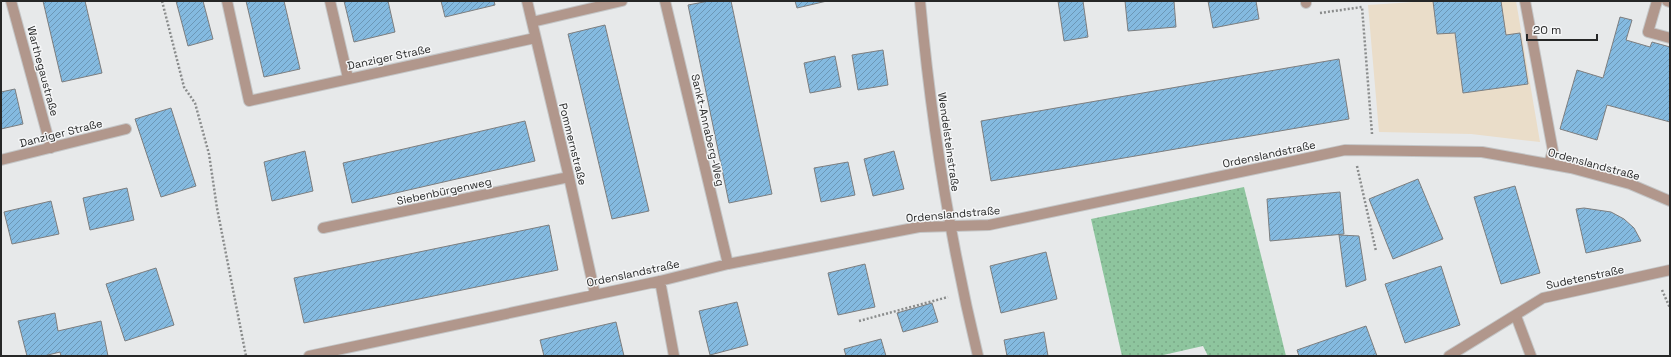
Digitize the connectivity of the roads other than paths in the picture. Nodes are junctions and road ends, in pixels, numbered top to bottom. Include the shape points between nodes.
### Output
1 (11, 1) edge
2 (227, 1) edge
3 (330, 1) edge
4 (527, 1) edge
5 (622, 1) edge
6 (666, 1) edge
7 (920, 1) edge
8 (1525, 1) edge
9 (1657, 1) edge
10 (1667, 1) edge
11 (1670, 2) edge
12 (532, 22) junction
13 (535, 38) junction
14 (1670, 38) edge
15 (348, 78) junction
16 (126, 129) dead end
17 (52, 148) junction
18 (1, 160) edge
19 (1550, 163) junction
20 (569, 177) junction
21 (1670, 201) edge
22 (949, 226) junction
23 (323, 228) dead end
24 (728, 264) junction
25 (1670, 270) edge
26 (660, 281) junction
27 (595, 294) junction
28 (1516, 316) junction
29 (308, 356) edge
30 (674, 356) edge
31 (978, 356) edge
32 (1449, 356) edge
33 (1531, 356) edge

1 - 17 street, Warthegaustraße
2 - 15 street, Danziger Straße via 249,101
3 - 15 street
4 - 12 street, Pommernstraße
5 - 12 street
6 - 24 street, Sankt-Annaberg-Weg
7 - 22 street, Wendelsteinstraße
8 - 19 street via 1553,151
9 - 14 street via 1648,32
10 - 11 street
12 - 13 street, Pommernstraße
13 - 15 street, Danziger Straße
13 - 20 street, Pommernstraße
16 - 17 street, Danziger Straße
17 - 18 street, Danziger Straße
19 - 21 street, Ordenslandstraße via 1630,184
19 - 22 street, Ordenslandstraße via 1482,152 1345,150 989,225
20 - 23 street, Siebenbürgenweg
20 - 27 street, Pommernstraße
22 - 24 street, Ordenslandstraße via 919,226
22 - 31 street, Wendelsteinstraße
24 - 26 street, Ordenslandstraße
25 - 28 street, Sudetenstraße via 1542,298
26 - 27 street, Ordenslandstraße
26 - 30 street
27 - 29 street, Ordenslandstraße
28 - 32 street, Sudetenstraße
28 - 33 street

